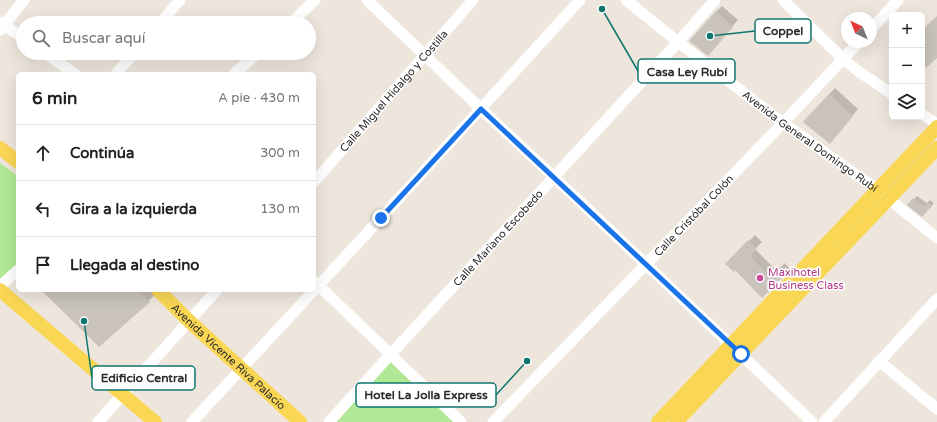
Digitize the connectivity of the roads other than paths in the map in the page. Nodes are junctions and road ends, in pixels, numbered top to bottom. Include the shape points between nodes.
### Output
1 (24, 0) edge
2 (180, 0) edge
3 (316, 0) edge
4 (367, 0) edge
5 (473, 0) edge
6 (580, 0) edge
7 (626, 0) edge
8 (715, 0) edge
9 (783, 0) edge
10 (898, 0) edge
11 (166, 16) edge
12 (298, 16) edge
13 (877, 23) edge
14 (1, 25) edge
15 (16, 34) edge
16 (678, 42) junction
17 (852, 48) edge
18 (425, 55) junction
19 (842, 59) junction
20 (55, 60) edge
21 (128, 60) edge
22 (250, 60) edge
23 (72, 72) edge
24 (118, 72) edge
25 (236, 72) edge
26 (889, 92) edge
27 (481, 109) junction
28 (925, 116) edge
29 (783, 122) junction
30 (937, 124) edge
31 (937, 127) edge
32 (0, 148) edge
33 (937, 148) edge
34 (16, 160) edge
35 (554, 177) junction
36 (316, 180) edge
37 (878, 190) junction
38 (889, 199) junction
39 (937, 238) edge
40 (646, 265) junction
41 (16, 272) edge
42 (317, 283) edge
43 (0, 286) edge
44 (0, 290) edge
45 (160, 292) edge
46 (215, 292) edge
47 (309, 292) edge
48 (937, 299) edge
49 (189, 321) junction
50 (736, 349) junction
51 (390, 354) junction
52 (879, 361) junction
53 (241, 368) junction
54 (122, 394) junction
55 (937, 409) edge
56 (98, 422) edge
57 (155, 422) edge
58 (192, 422) edge
59 (300, 422) edge
60 (330, 422) edge
61 (461, 422) edge
62 (493, 422) edge
63 (658, 422) edge
64 (676, 422) edge
65 (812, 422) edge
66 (824, 422) edge

1 - 14 street
2 - 11 street
3 - 12 street
4 - 18 street
5 - 18 street, Calle Miguel Hidalgo y Costilla
6 - 27 street
7 - 16 street, Avenida General Domingo Rubí
8 - 16 street, Calle Mariano Escobedo
9 - 19 street
10 - 13 street
14 - 15 street
16 - 29 street, Avenida General Domingo Rubí
16 - 35 street, Calle Mariano Escobedo
17 - 19 street, Calle Cristóbal Colón
18 - 27 street
18 - 36 street, Calle Miguel Hidalgo y Costilla
19 - 26 street
19 - 29 street, Calle Cristóbal Colón
20 - 23 street
21 - 24 street
22 - 25 street
27 - 35 street
27 - 42 street
28 - 30 street
29 - 37 street, Avenida General Domingo Rubí
29 - 40 street, Calle Cristóbal Colón
31 - 37 main road
32 - 34 main road
33 - 38 main road
35 - 40 street
35 - 51 street, Calle Mariano Escobedo
37 - 38 street, Avenida General Domingo Rubí
37 - 50 main road
38 - 39 street, Avenida General Domingo Rubí
38 - 50 main road
40 - 50 street
40 - 62 street, Calle Cristóbal Colón
41 - 43 street
42 - 51 street
44 - 54 main road
45 - 49 main road, Avenida Vicente Riva Palacio
46 - 49 street
47 - 53 street
48 - 52 street
49 - 53 main road, Avenida Vicente Riva Palacio
49 - 54 street
50 - 63 main road
50 - 64 main road
50 - 65 street
51 - 60 street, Calle Mariano Escobedo
51 - 61 street
52 - 55 street
52 - 66 street
53 - 58 street
53 - 59 main road, Avenida Vicente Riva Palacio
54 - 56 street
54 - 57 main road

